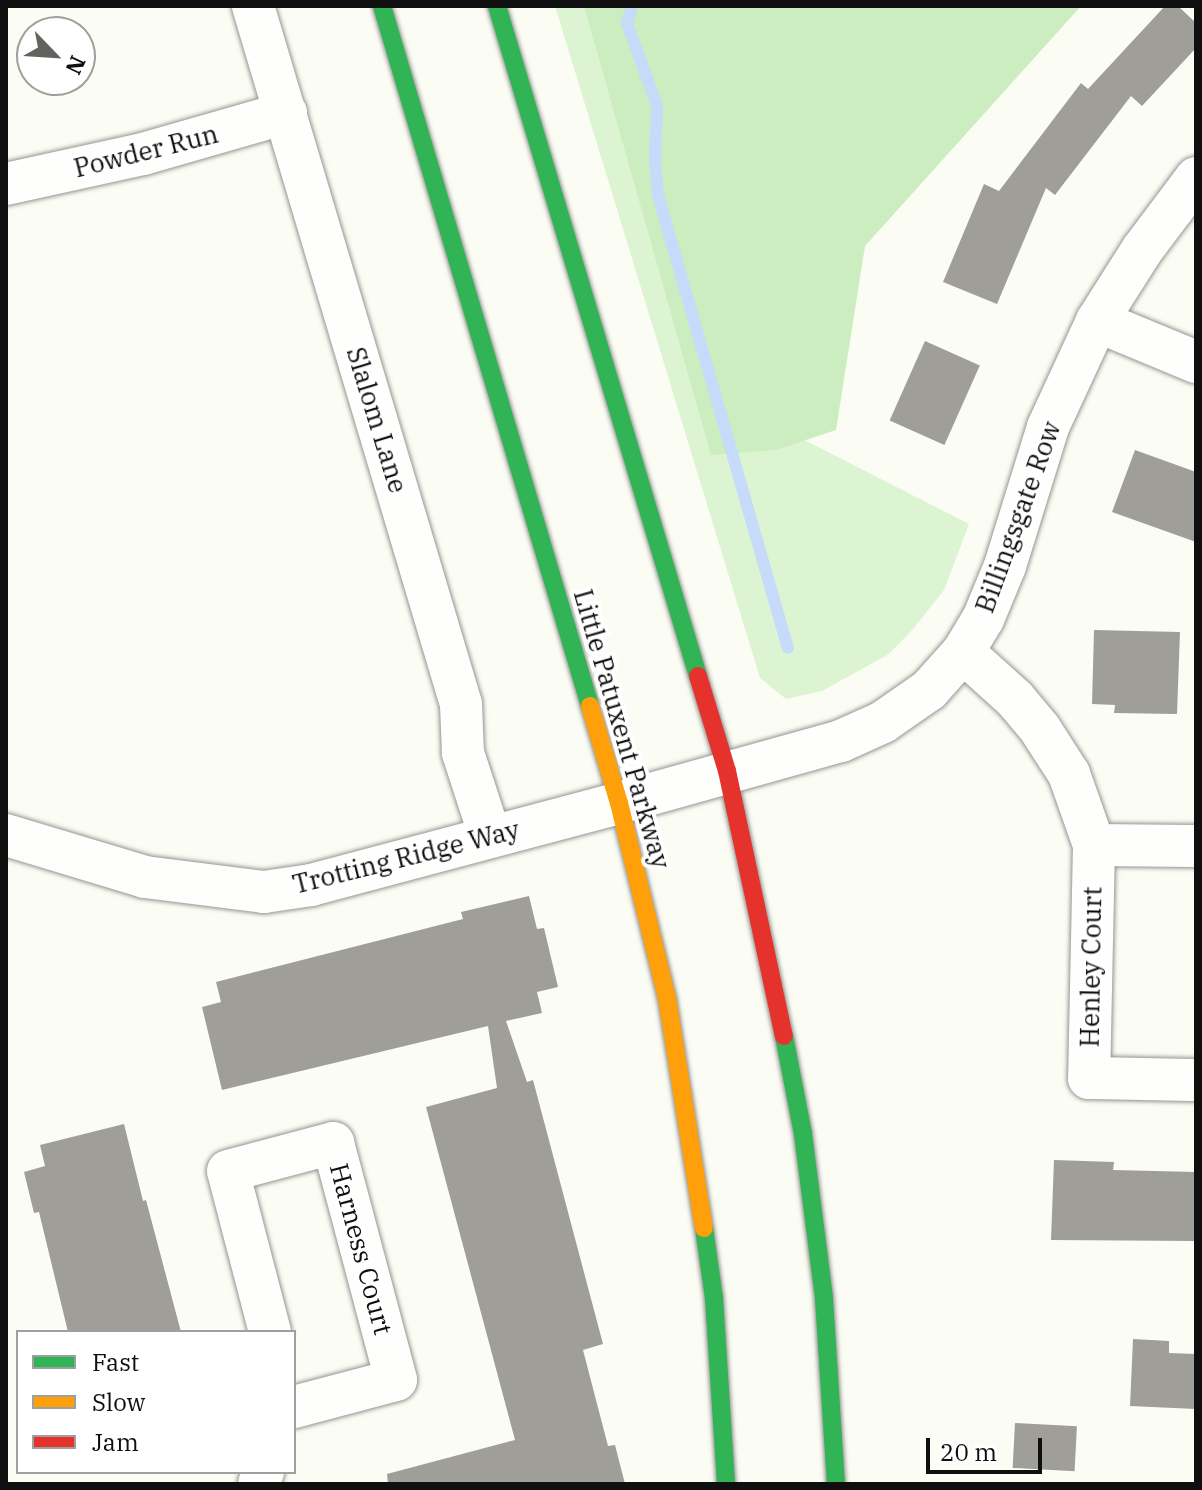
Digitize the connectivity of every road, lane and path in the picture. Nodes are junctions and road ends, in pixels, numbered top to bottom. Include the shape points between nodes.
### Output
1 (253, 6) edge
2 (382, 6) edge
3 (497, 6) edge
4 (286, 113) junction
5 (1196, 178) edge
6 (6, 184) edge
7 (1097, 321) junction
8 (1196, 362) edge
9 (963, 652) junction
10 (727, 771) junction
11 (619, 803) junction
12 (6, 835) edge
13 (490, 836) junction
14 (1094, 845) junction
15 (1196, 846) edge
16 (1196, 1080) edge
17 (269, 1330) edge
18 (296, 1406) edge
19 (726, 1484) edge
20 (836, 1484) edge

1 - 4 street, Slalom Lane
2 - 11 street, Little Patuxent Parkway
3 - 10 street
4 - 6 street, Powder Run via 143,154
4 - 13 street, Slalom Lane via 461,704 463,753
5 - 7 street, Billingsgate Row
7 - 8 street
7 - 9 street, Billingsgate Row via 1048,427 1005,566
9 - 10 street, Billingsgate Row via 929,690 883,722 841,741
9 - 14 street, Henley Court via 1040,729 1069,774
10 - 11 street, Billingsgate Row
10 - 20 street via 803,1134 824,1299
11 - 13 street, Trotting Ridge Way
11 - 19 street, Little Patuxent Parkway via 667,998 692,1140 714,1298
12 - 13 street, Trotting Ridge Way via 145,877 264,892 311,885
14 - 15 street
14 - 16 street, Henley Court via 1089,1078
17 - 18 street, Harness Court via 228,1171 333,1143 396,1380

